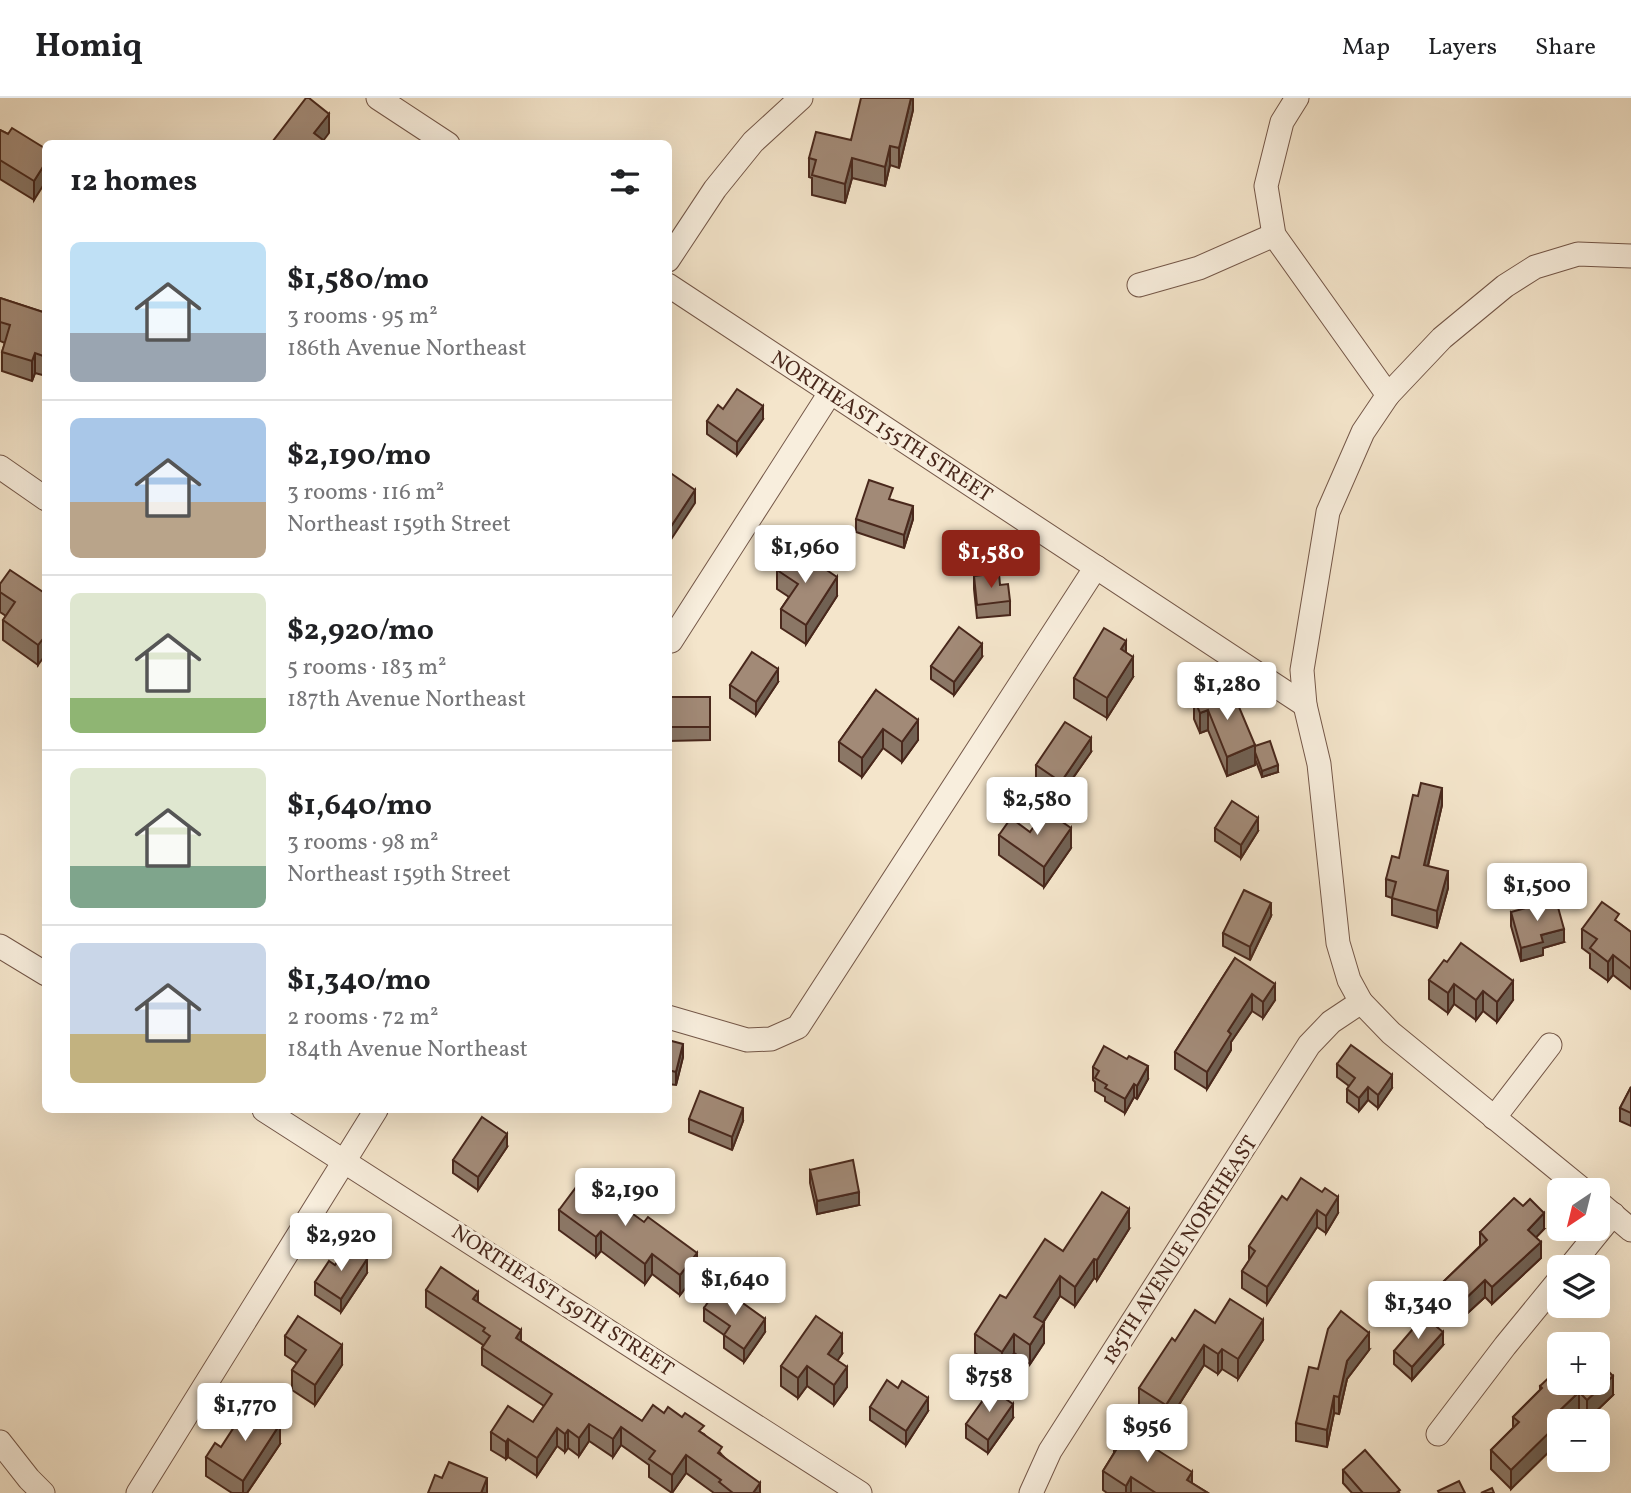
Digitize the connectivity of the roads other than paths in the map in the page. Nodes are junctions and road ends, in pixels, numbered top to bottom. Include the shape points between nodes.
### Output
1 (378, 98) edge
2 (801, 98) edge
3 (1297, 98) edge
4 (442, 140) edge
5 (1274, 235) junction
6 (672, 254) edge
7 (1631, 256) edge
8 (1139, 285) dead end
9 (672, 288) edge
10 (830, 393) junction
11 (1388, 396) junction
12 (0, 467) edge
13 (42, 496) edge
14 (1096, 567) junction
15 (672, 639) edge
16 (1305, 705) junction
17 (0, 946) edge
18 (42, 972) edge
19 (1362, 1002) junction
20 (672, 1018) edge
21 (1550, 1045) dead end
22 (269, 1113) edge
23 (374, 1113) edge
24 (1494, 1118) junction
25 (345, 1159) junction
26 (1568, 1178) edge
27 (1610, 1212) edge
28 (1631, 1230) edge
29 (1547, 1295) edge
30 (1438, 1434) dead end
31 (0, 1442) edge
32 (43, 1493) edge
33 (138, 1493) edge
34 (860, 1493) edge
35 (1031, 1493) edge

1 - 4 street
2 - 6 street via 753,142
3 - 5 street via 1282,122 1266,187
5 - 8 street via 1199,268
5 - 11 street
7 - 11 street via 1578,254 1535,267 1442,338
9 - 10 street, NORTHEAST 155TH STREET
10 - 14 street, NORTHEAST 155TH STREET
10 - 15 street
11 - 16 street via 1363,432 1328,512 1302,670
12 - 13 street
14 - 16 street, NORTHEAST 155TH STREET
14 - 20 street via 798,1027 771,1039 747,1040
16 - 19 street via 1319,764 1339,943 1349,980
17 - 18 street
19 - 24 street via 1391,1033
19 - 35 street, 185TH AVENUE NORTHEAST via 1331,1022 1309,1045 1049,1451
21 - 24 street
22 - 25 street, NORTHEAST 159TH STREET
23 - 25 street
24 - 26 street
25 - 33 street
25 - 34 street, NORTHEAST 159TH STREET
27 - 28 street
29 - 30 street
31 - 32 street

